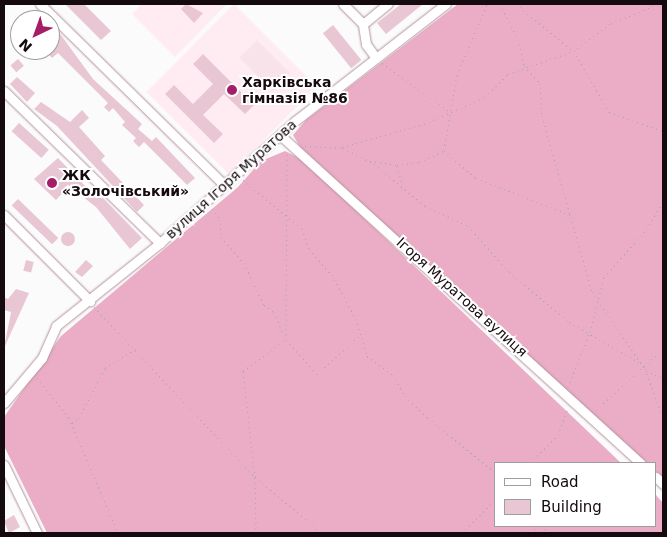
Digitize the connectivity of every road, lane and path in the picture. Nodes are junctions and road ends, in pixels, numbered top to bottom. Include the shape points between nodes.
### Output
1 (40, 4) edge
2 (343, 4) edge
3 (388, 4) edge
4 (446, 4) edge
5 (487, 4) edge
6 (500, 4) edge
7 (516, 4) edge
8 (658, 4) edge
9 (363, 24) junction
10 (574, 51) junction
11 (376, 58) junction
12 (524, 66) junction
13 (4, 91) edge
14 (451, 112) junction
15 (663, 131) edge
16 (287, 141) junction
17 (341, 148) junction
18 (444, 151) junction
19 (363, 159) junction
20 (397, 165) junction
21 (243, 180) dead end
22 (402, 184) junction
23 (224, 185) junction
24 (663, 201) edge
25 (212, 209) dead end
26 (4, 216) edge
27 (290, 216) junction
28 (573, 216) junction
29 (160, 243) junction
30 (90, 301) junction
31 (598, 304) junction
32 (590, 332) junction
33 (359, 335) junction
34 (286, 340) junction
35 (135, 349) junction
36 (663, 349) edge
37 (642, 364) junction
38 (645, 370) junction
39 (30, 373) junction
40 (663, 378) edge
41 (566, 392) junction
42 (4, 403) edge
43 (569, 410) dead end
44 (590, 415) junction
45 (663, 418) edge
46 (71, 424) junction
47 (531, 462) edge
48 (640, 462) edge
49 (4, 465) edge
50 (494, 471) edge
51 (255, 476) junction
52 (494, 501) edge
53 (38, 533) edge
54 (118, 533) edge
55 (256, 533) edge
56 (322, 533) edge
57 (462, 533) edge

1 - 23 street
2 - 9 street
3 - 9 street
4 - 11 street, вулиця Ігоря Муратова
5 - 14 path via 457,75
6 - 12 path via 518,40
7 - 10 path
8 - 10 path via 610,24
9 - 11 street via 366,44
10 - 12 path
10 - 15 path via 609,112
11 - 14 path
11 - 16 street, вулиця Ігоря Муратова
12 - 14 path via 508,74 485,97
12 - 28 path via 540,83 542,116
13 - 29 street
14 - 17 path
14 - 18 path
16 - 17 path
16 - 23 street, вулиця Ігоря Муратова
16 - 27 path
16 - 41 street, Ігоря Муратова вулиця
17 - 19 path
18 - 20 path via 419,162
18 - 28 path via 476,178
19 - 20 path
19 - 22 path
20 - 22 path
21 - 27 path
22 - 32 path via 425,206 468,226 509,272 569,322
23 - 29 street, вулиця Ігоря Муратова
24 - 31 path via 647,229 604,277
25 - 34 path via 220,219 224,242 244,263
26 - 30 street
27 - 33 path via 302,229 315,258 332,275 356,319
27 - 34 path
28 - 31 path via 584,269
29 - 30 street, вулиця Ігоря Муратова
30 - 35 path
30 - 39 street, вулиця Ігоря Муратова via 56,326
31 - 32 path
31 - 37 path
32 - 37 path
32 - 41 path
33 - 34 path via 317,374
33 - 50 path via 367,356 393,375 405,396
34 - 51 path via 243,371
35 - 46 path via 105,368 79,418
35 - 51 path
36 - 38 path
37 - 38 path
38 - 40 path
38 - 44 path
38 - 45 path
39 - 42 street, вулиця Ігоря Муратова
39 - 46 path via 51,393
41 - 44 street, Ігоря Муратова вулиця
43 - 47 path via 558,435
44 - 48 street, Ігоря Муратова вулиця
46 - 54 path
49 - 53 street
51 - 55 path
51 - 56 path
52 - 57 path

